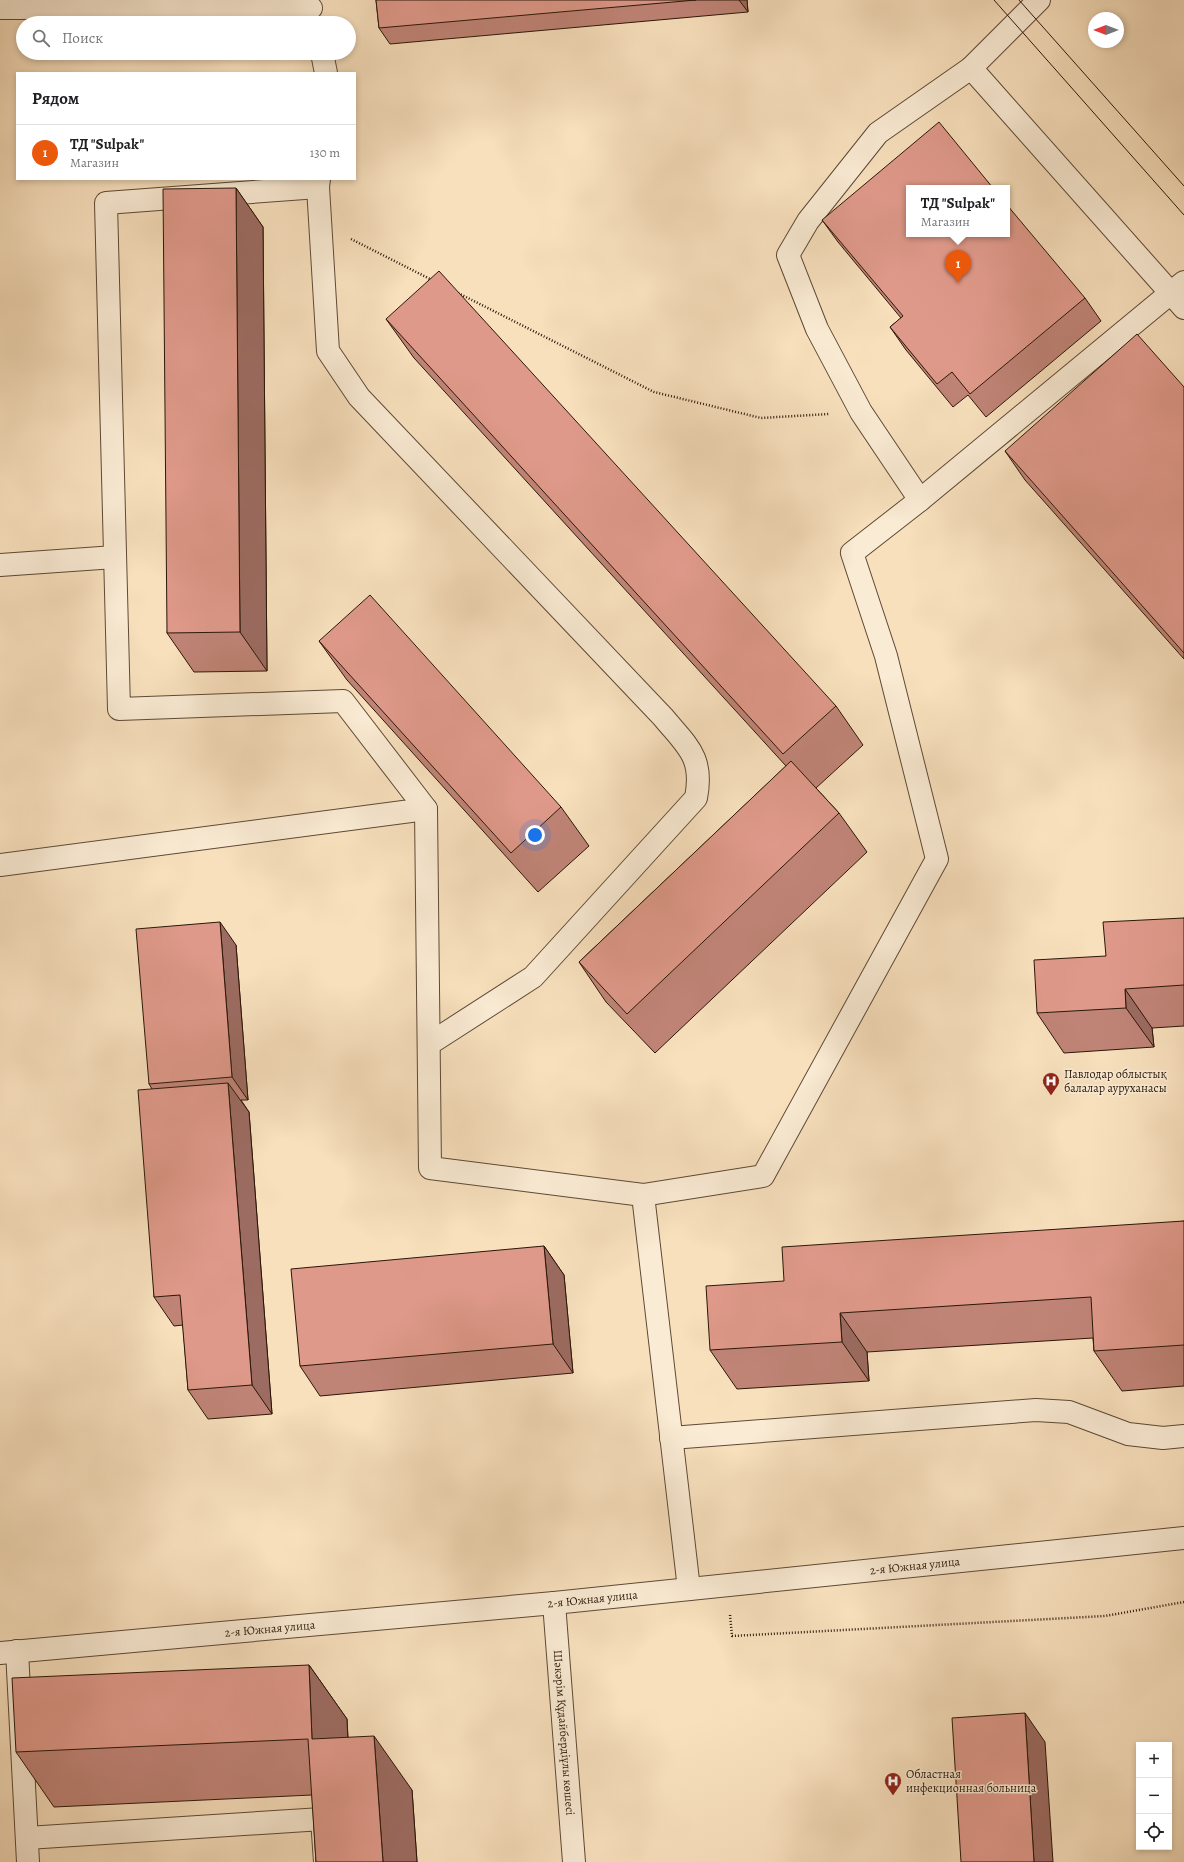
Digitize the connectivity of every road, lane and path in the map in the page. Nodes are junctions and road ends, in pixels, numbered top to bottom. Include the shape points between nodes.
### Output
1 (1039, 0) edge
2 (0, 8) edge
3 (312, 10) edge
4 (323, 60) edge
5 (971, 68) junction
6 (326, 72) edge
7 (318, 183) edge
8 (320, 224) junction
9 (439, 283) edge
10 (453, 290) edge
11 (1180, 295) edge
12 (861, 412) junction
13 (920, 500) junction
14 (115, 557) junction
15 (0, 565) edge
16 (426, 809) junction
17 (0, 865) edge
18 (429, 1044) junction
19 (643, 1195) junction
20 (1184, 1436) edge
21 (671, 1438) junction
22 (1184, 1538) edge
23 (728, 1584) junction
24 (689, 1589) junction
25 (1184, 1602) edge
26 (554, 1603) junction
27 (8, 1652) edge
28 (27, 1838) junction
29 (28, 1862) edge
30 (324, 1862) edge
31 (574, 1862) edge

1 - 5 street
2 - 3 street
4 - 6 street
5 - 11 street
5 - 12 street via 878,133 808,221 788,255 818,329
7 - 8 street
7 - 14 street via 106,203
8 - 9 path
8 - 18 street via 328,352 359,397 663,717 693,754 698,768 696,798 533,977
10 - 12 path via 654,392 761,418
11 - 13 street
12 - 13 street
13 - 19 street via 852,553 886,656 937,859 763,1176
14 - 15 street
14 - 16 street via 119,709 343,701
16 - 17 street
16 - 18 street
18 - 19 street via 430,1168
19 - 21 street
20 - 21 street via 1163,1438 1128,1434 1069,1412 1036,1410
21 - 24 street
22 - 23 street, 2-я Южная улица
23 - 24 street, 2-я Южная улица
23 - 25 path via 732,1636 1105,1616
24 - 26 street, 2-я Южная улица
26 - 27 street, 2-я Южная улица
26 - 31 street, Шәкәрім Құдайбердіұлы көшесі
27 - 28 street
28 - 29 street
28 - 30 street via 322,1819

